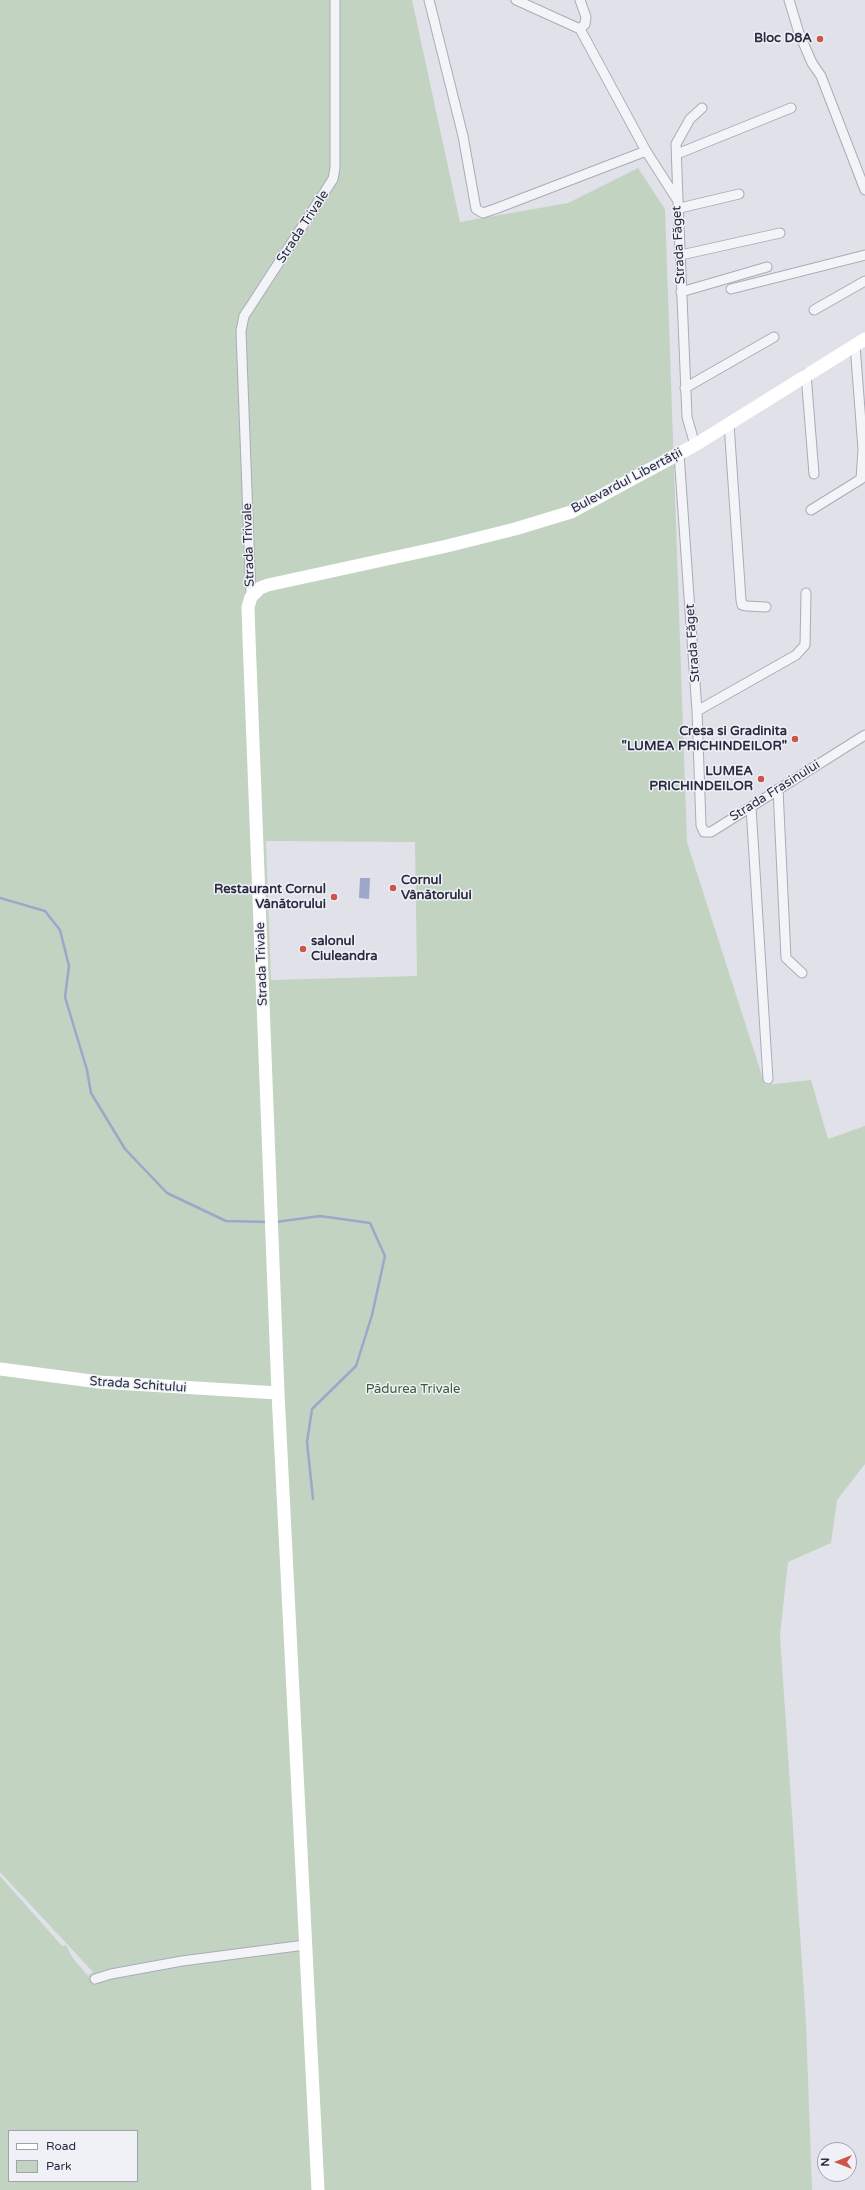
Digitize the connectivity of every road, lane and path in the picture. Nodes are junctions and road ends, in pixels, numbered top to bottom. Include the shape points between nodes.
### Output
1 (335, 0) edge
2 (429, 0) edge
3 (516, 0) edge
4 (580, 0) edge
5 (789, 0) edge
6 (580, 29) junction
7 (702, 108) dead end
8 (791, 108) dead end
9 (646, 151) junction
10 (677, 154) junction
11 (865, 190) edge
12 (739, 194) dead end
13 (679, 205) junction
14 (780, 233) dead end
15 (865, 254) edge
16 (681, 255) junction
17 (767, 267) dead end
18 (865, 281) edge
19 (731, 289) dead end
20 (681, 292) junction
21 (814, 310) dead end
22 (774, 337) dead end
23 (860, 342) edge
24 (806, 374) junction
25 (685, 388) junction
26 (729, 424) junction
27 (695, 445) junction
28 (680, 454) junction
29 (814, 474) dead end
30 (812, 510) dead end
31 (806, 593) dead end
32 (251, 597) junction
33 (766, 607) dead end
34 (698, 711) junction
35 (865, 735) edge
36 (778, 789) junction
37 (751, 807) junction
38 (704, 832) joint
39 (802, 972) dead end
40 (768, 1079) dead end
41 (0, 1370) edge
42 (278, 1394) junction
43 (305, 1945) junction
44 (95, 1979) dead end
45 (318, 2190) edge

1 - 32 street, Strada Trivale via 333,178 244,316 241,331
2 - 9 street via 463,136 476,209 483,213 495,209
3 - 6 street
4 - 6 street via 586,17 585,24
5 - 11 street via 812,63 822,76
6 - 9 street, Strada Făget
7 - 10 street via 680,135 676,144
8 - 10 street
9 - 13 street, Strada Făget
10 - 13 street
12 - 13 street
13 - 16 street, Strada Făget
14 - 16 street
15 - 19 street
16 - 20 street, Strada Făget
17 - 20 street
18 - 21 street
20 - 25 street, Strada Făget
22 - 25 street
23 - 24 main road, Bulevardul Libertății
23 - 30 street via 864,449 862,479
24 - 26 main road, Bulevardul Libertății
24 - 29 street
25 - 27 street, Strada Făget via 687,417
26 - 27 main road, Bulevardul Libertății
26 - 33 street via 742,605
27 - 28 main road, Bulevardul Libertății
28 - 32 main road, Bulevardul Libertății via 571,512 462,542 268,585 260,588
28 - 34 street, Strada Făget
31 - 34 street via 805,645 796,655
32 - 42 main road, Strada Trivale via 248,607
34 - 38 street, Strada Făget via 701,825
35 - 36 street, Strada Frasinului
36 - 37 street, Strada Frasinului
36 - 39 street via 786,958
37 - 38 street, Strada Frasinului via 712,832
37 - 40 street
41 - 42 main road, Strada Schitului via 99,1382
42 - 43 main road, Strada Trivale
43 - 44 street via 182,1961
43 - 45 main road, Strada Trivale

